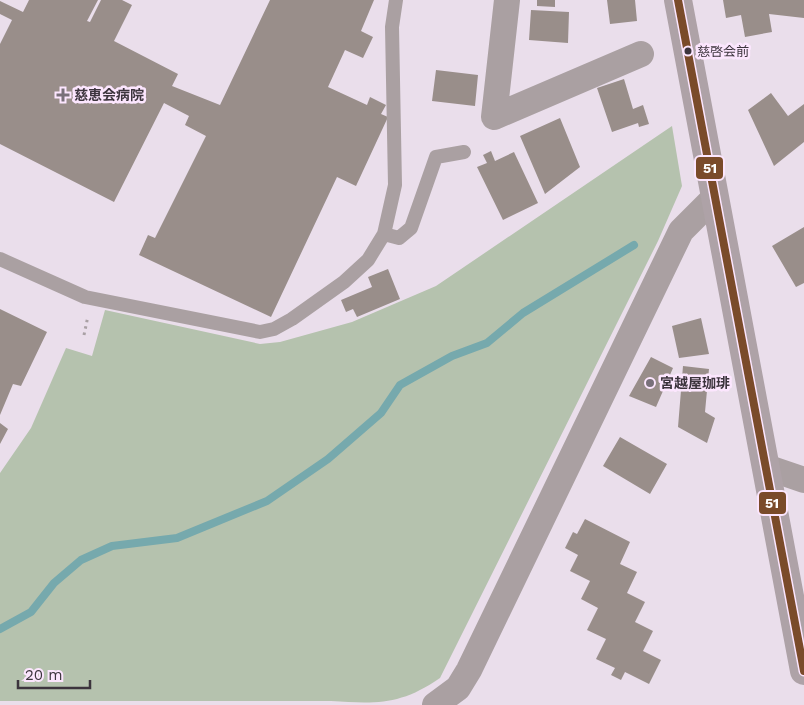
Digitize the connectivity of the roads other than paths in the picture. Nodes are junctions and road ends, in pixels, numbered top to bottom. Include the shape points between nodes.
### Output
1 (396, 0) edge
2 (507, 0) edge
3 (678, 0) edge
4 (641, 54) dead end
5 (464, 152) dead end
6 (715, 197) junction
7 (384, 234) junction
8 (0, 259) edge
9 (766, 467) junction
10 (804, 480) edge
11 (804, 671) edge
12 (435, 705) edge

1 - 7 lane via 392,27 395,185
2 - 4 street via 494,118
3 - 6 main road
5 - 7 lane via 436,157 411,228 399,238
6 - 9 main road
6 - 12 street via 681,231 470,670 458,688
7 - 8 lane via 368,260 344,282 292,319 260,332 85,298
9 - 10 street
9 - 11 main road

